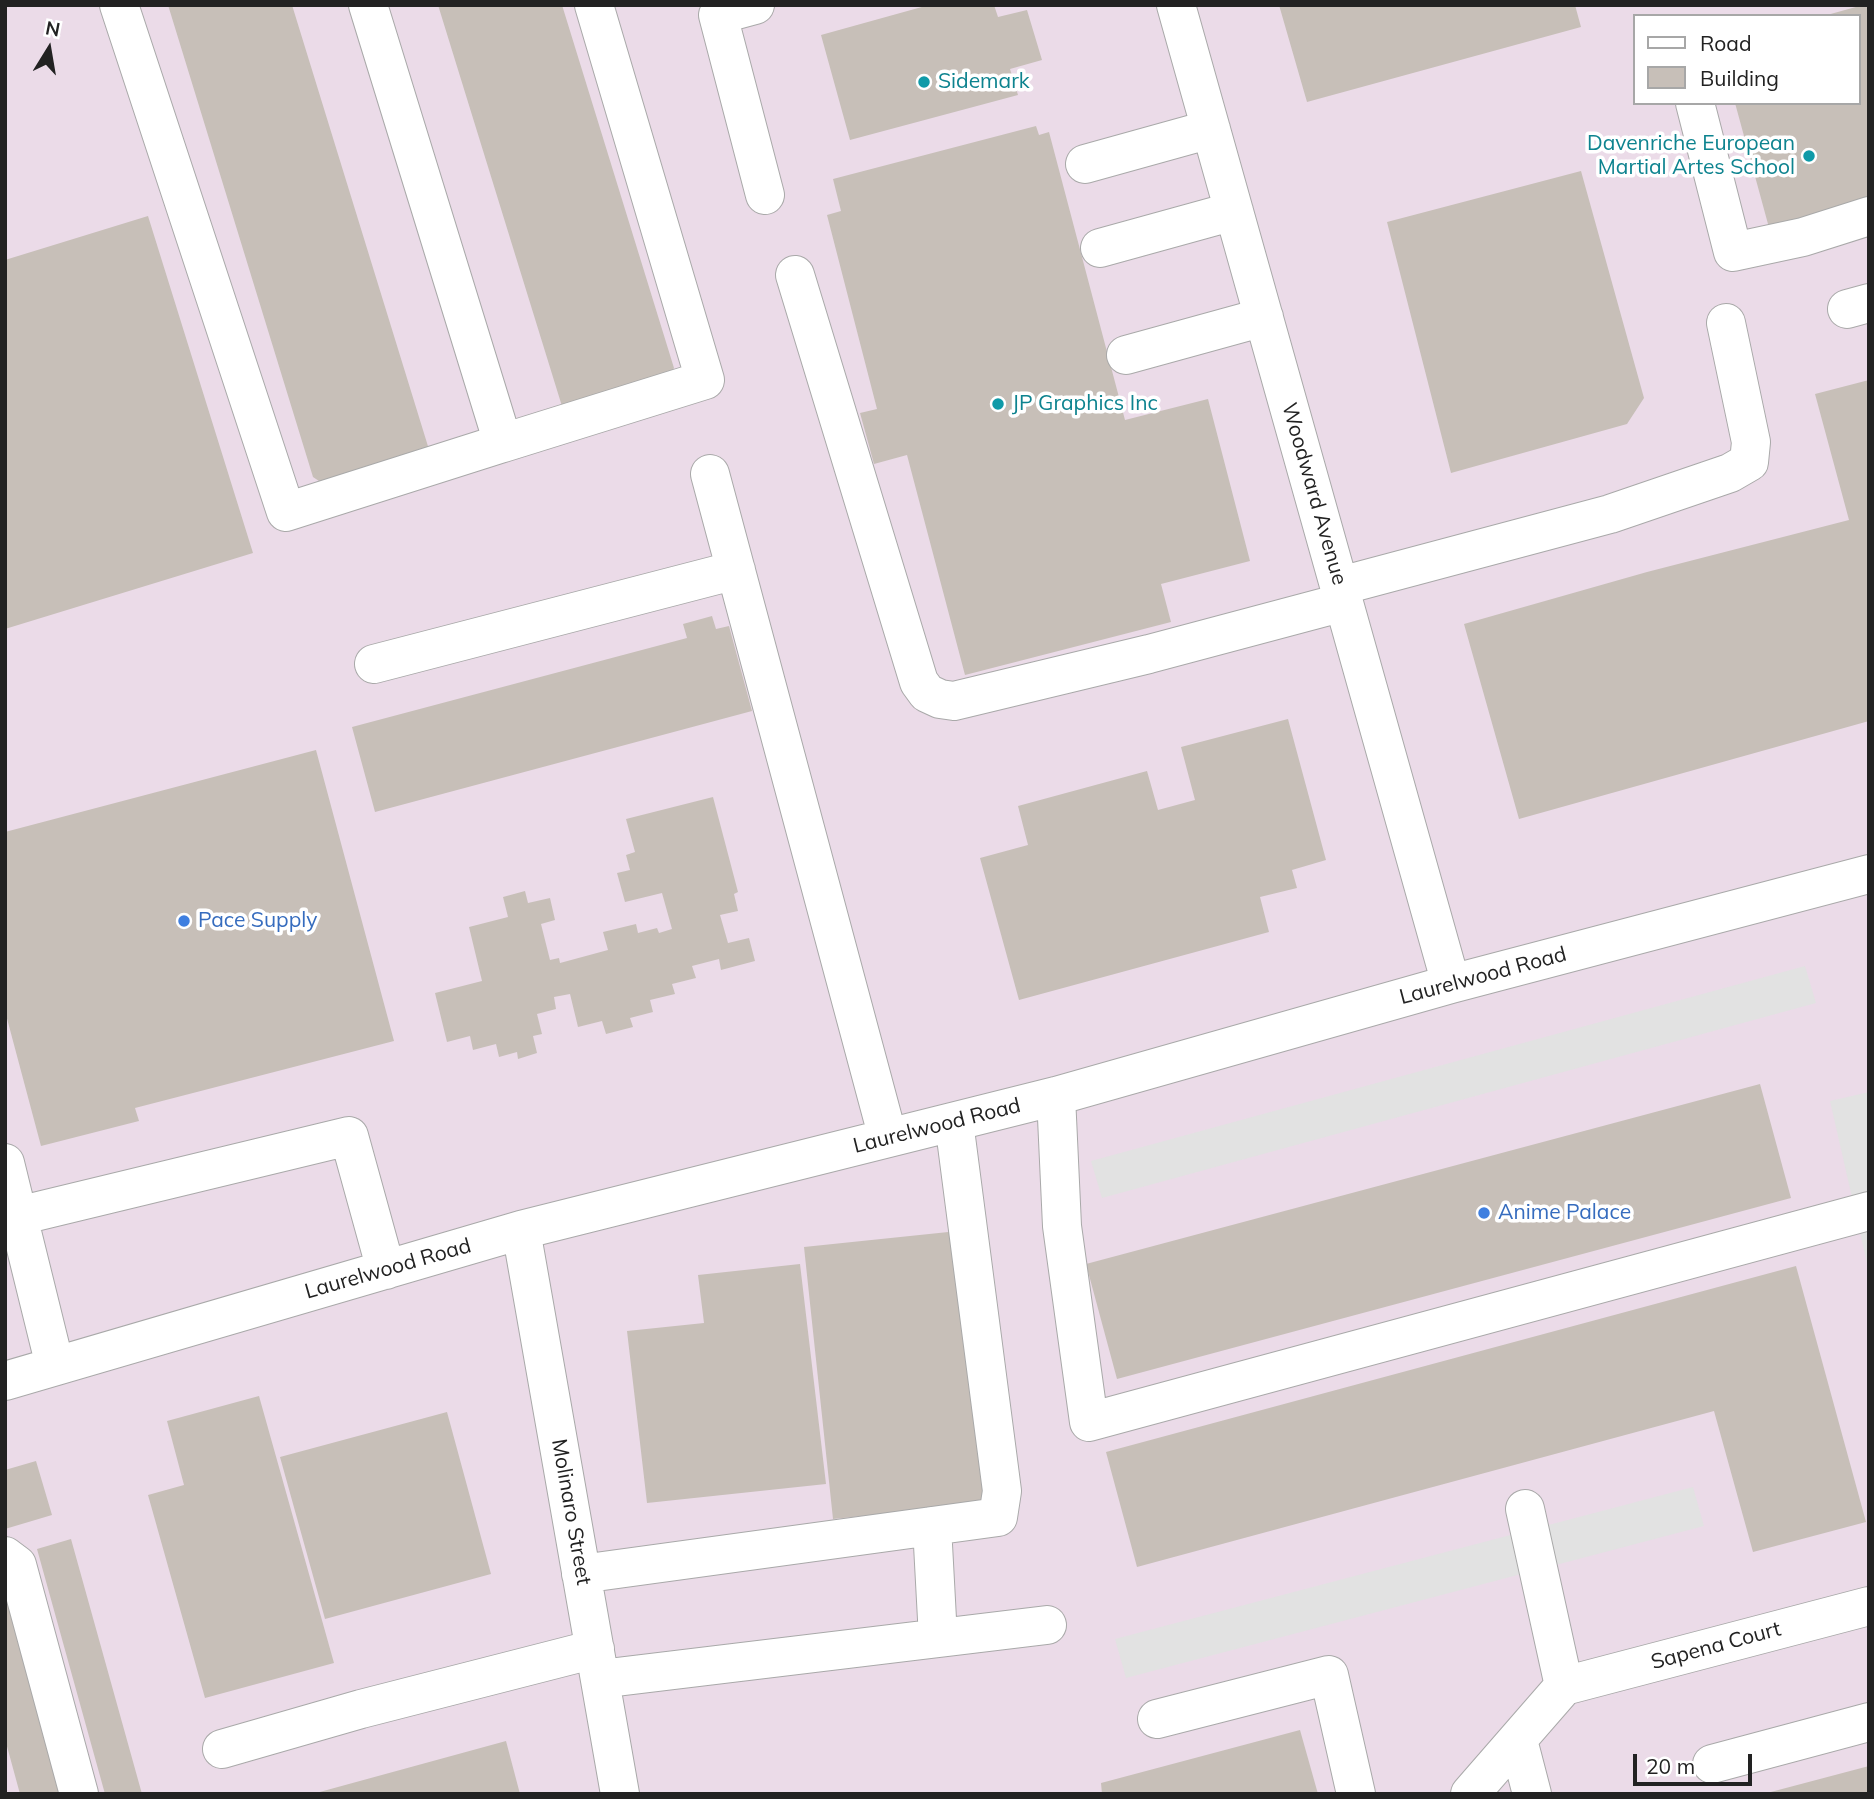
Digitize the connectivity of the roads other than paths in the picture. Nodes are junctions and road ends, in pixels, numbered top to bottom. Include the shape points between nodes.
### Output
1 (119, 5) edge
2 (368, 5) edge
3 (594, 5) edge
4 (755, 5) edge
5 (1176, 5) edge
6 (1696, 105) edge
7 (1211, 129) junction
8 (1085, 164) dead end
9 (765, 195) dead end
10 (1234, 211) junction
11 (1869, 216) edge
12 (1100, 248) dead end
13 (795, 275) dead end
14 (1264, 317) junction
15 (1727, 323) dead end
16 (1126, 355) dead end
17 (503, 443) junction
18 (710, 474) dead end
19 (736, 570) junction
20 (1342, 594) junction
21 (374, 664) dead end
22 (1869, 874) edge
23 (1451, 984) junction
24 (1056, 1096) junction
25 (954, 1122) junction
26 (888, 1138) junction
27 (5, 1163) edge
28 (1869, 1211) edge
29 (18, 1216) junction
30 (521, 1230) junction
31 (386, 1270) junction
32 (55, 1366) junction
33 (5, 1381) edge
34 (1525, 1509) dead end
35 (932, 1526) junction
36 (5, 1556) edge
37 (581, 1574) junction
38 (1868, 1608) edge
39 (1047, 1625) dead end
40 (938, 1639) junction
41 (597, 1664) junction
42 (1564, 1686) junction
43 (1157, 1719) dead end
44 (1869, 1722) edge
45 (1518, 1740) junction
46 (222, 1749) dead end
47 (1712, 1764) dead end
48 (79, 1794) edge
49 (620, 1794) edge
50 (1356, 1794) edge
51 (1470, 1794) edge
52 (1532, 1794) edge

1 - 17 street via 286,512
2 - 17 street
3 - 17 street via 705,380
4 - 9 street via 718,15
5 - 7 street, Woodward Avenue
6 - 11 street via 1733,252
7 - 8 street
7 - 10 street, Woodward Avenue
10 - 12 street
10 - 14 street, Woodward Avenue
13 - 20 street via 919,682 928,693 954,701 1149,654
14 - 16 street
14 - 20 street, Woodward Avenue
15 - 20 street via 1751,442 1749,462 1730,473 1610,514
18 - 19 street
19 - 21 street
19 - 26 street
20 - 23 street, Woodward Avenue
22 - 23 street, Laurelwood Road
23 - 24 street, Laurelwood Road
24 - 25 street, Laurelwood Road
24 - 28 street via 1062,1226 1089,1422
25 - 26 street, Laurelwood Road
25 - 35 street via 1002,1491 998,1517
26 - 30 street, Laurelwood Road
27 - 29 street
29 - 31 street via 349,1136
29 - 32 street
30 - 31 street, Laurelwood Road
30 - 37 street, Molinaro Street
31 - 32 street, Laurelwood Road
32 - 33 street, Laurelwood Road
34 - 42 street
35 - 37 street
35 - 40 street
36 - 48 street via 17,1565
37 - 41 street, Molinaro Street
38 - 42 street, Sapena Court
39 - 40 street
40 - 41 street
41 - 46 street via 374,1706
41 - 49 street, Molinaro Street
42 - 45 street
43 - 50 street via 1329,1675
44 - 47 street
45 - 51 street
45 - 52 street

